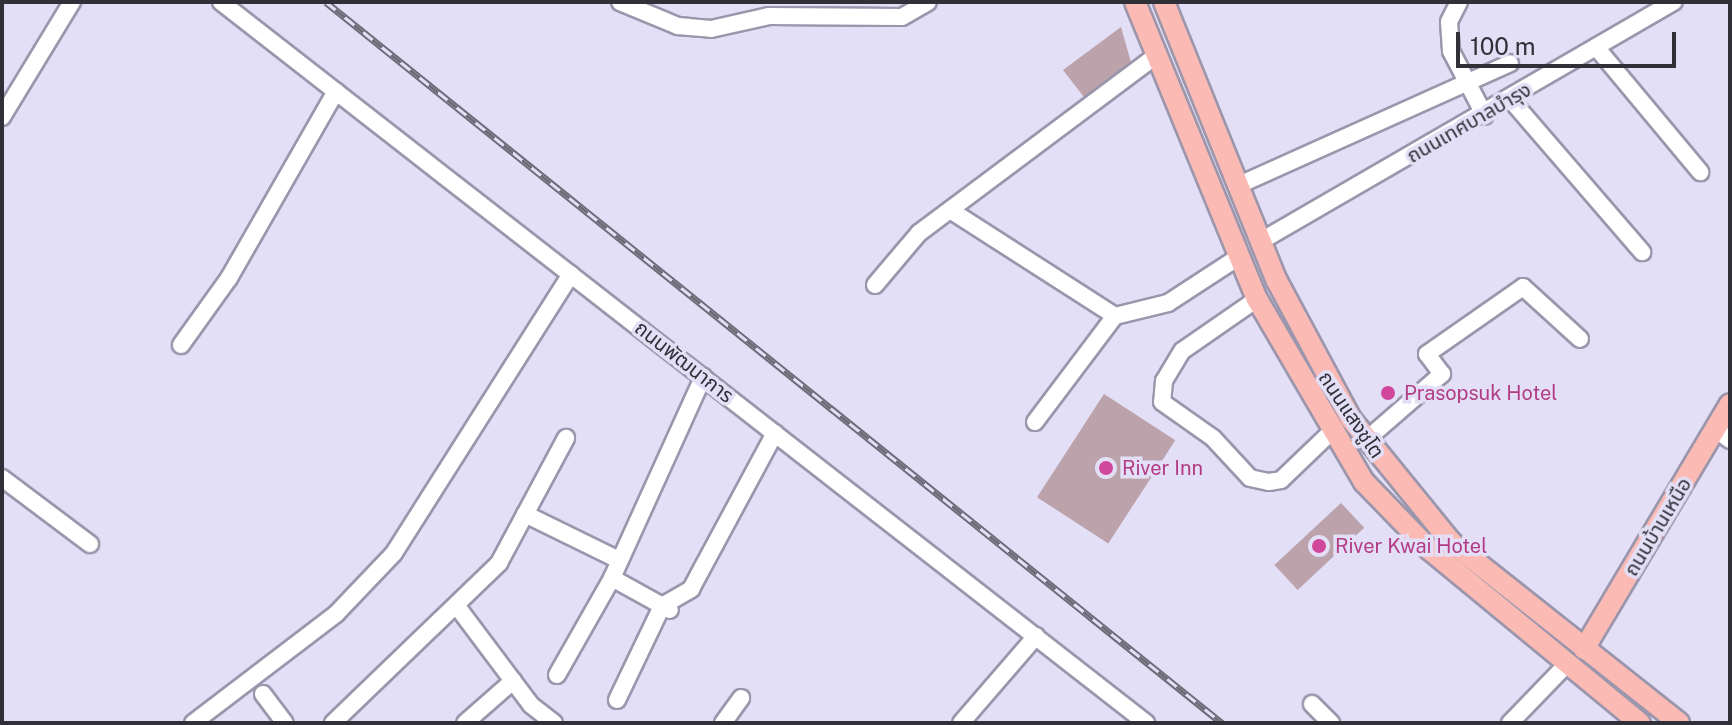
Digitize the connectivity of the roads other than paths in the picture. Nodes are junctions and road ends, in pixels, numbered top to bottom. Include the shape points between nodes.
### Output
1 (72, 2) edge
2 (221, 2) edge
3 (620, 2) edge
4 (928, 2) edge
5 (1135, 2) edge
6 (1164, 2) edge
7 (1459, 2) edge
8 (1674, 2) edge
9 (1596, 47) junction
10 (1157, 55) junction
11 (1510, 63) dead end
12 (1464, 81) junction
13 (336, 91) junction
14 (1511, 100) junction
15 (1485, 116) junction
16 (2, 117) edge
17 (1700, 172) dead end
18 (1239, 185) junction
19 (950, 210) junction
20 (1261, 241) junction
21 (1642, 252) dead end
22 (1240, 256) junction
23 (571, 274) junction
24 (875, 285) dead end
25 (1257, 299) junction
26 (1115, 316) junction
27 (1580, 339) dead end
28 (181, 345) dead end
29 (703, 377) junction
30 (1730, 404) edge
31 (1351, 419) junction
32 (1035, 422) dead end
33 (1331, 432) junction
34 (775, 433) junction
35 (1723, 435) edge
36 (566, 438) dead end
37 (1366, 440) junction
38 (2, 478) edge
39 (525, 514) junction
40 (90, 544) dead end
41 (615, 558) junction
42 (612, 578) junction
43 (456, 605) junction
44 (667, 608) junction
45 (1036, 636) junction
46 (1584, 649) junction
47 (1566, 665) junction
48 (557, 675) dead end
49 (513, 681) junction
50 (263, 694) dead end
51 (741, 698) dead end
52 (617, 700) dead end
53 (1312, 704) dead end
54 (193, 723) edge
55 (285, 723) edge
56 (333, 723) edge
57 (465, 723) edge
58 (554, 723) edge
59 (723, 723) edge
60 (961, 723) edge
61 (1146, 723) edge
62 (1331, 723) edge
63 (1510, 723) edge
64 (1640, 723) edge
65 (1679, 723) edge

1 - 16 street
2 - 13 street, ถนนพัฒนาการ
3 - 4 street via 678,26 711,29 769,16 902,17
5 - 10 main road, ถนนแสงชูโต
6 - 18 main road, ถนนแสงชูโต
7 - 12 street via 1448,29
8 - 9 street, ถนนเทศบาลบำรุง
9 - 14 street, ถนนเทศบาลบำรุง
9 - 17 street
10 - 19 street
10 - 22 main road, ถนนแสงชูโต
11 - 12 street
12 - 15 street
12 - 18 street
13 - 23 street, ถนนพัฒนาการ
13 - 28 street via 229,278
14 - 15 street, ถนนเทศบาลบำรุง
14 - 21 street
15 - 20 street, ถนนเทศบาลบำรุง
18 - 20 main road, ถนนแสงชูโต
19 - 24 street via 911,240
19 - 26 street
20 - 31 main road, ถนนแสงชูโต
22 - 25 main road, ถนนแสงชูโต
22 - 26 street via 1168,303
23 - 29 street, ถนนพัฒนาการ
23 - 54 street via 394,553 336,614
25 - 33 main road, ถนนแสงชูโต
25 - 33 street via 1182,351 1164,381 1162,402 1213,438 1250,478 1269,482 1281,480
26 - 32 street
27 - 37 street via 1523,287 1427,354 1442,374
29 - 34 street, ถนนพัฒนาการ
29 - 41 street
30 - 35 main road, ถนนบ้านเหนือ
31 - 33 main road
31 - 37 main road, ถนนแสงชูโต
33 - 47 main road, ถนนแสงชูโต via 1364,482 1430,550
34 - 44 street via 691,589
34 - 45 street, ถนนพัฒนาการ
35 - 46 main road, ถนนบ้านเหนือ
36 - 39 street
37 - 46 main road, ถนนแสงชูโต via 1451,542
38 - 40 street
39 - 41 street
39 - 43 street via 499,563
41 - 42 street
42 - 44 street
42 - 48 street
43 - 49 street
43 - 56 street
44 - 52 street
45 - 60 street
45 - 61 street, ถนนพัฒนาการ
46 - 65 main road, ถนนแสงชูโต
47 - 63 street
47 - 64 main road, ถนนแสงชูโต
49 - 57 street
49 - 58 street
50 - 55 street
51 - 59 street
53 - 62 street

